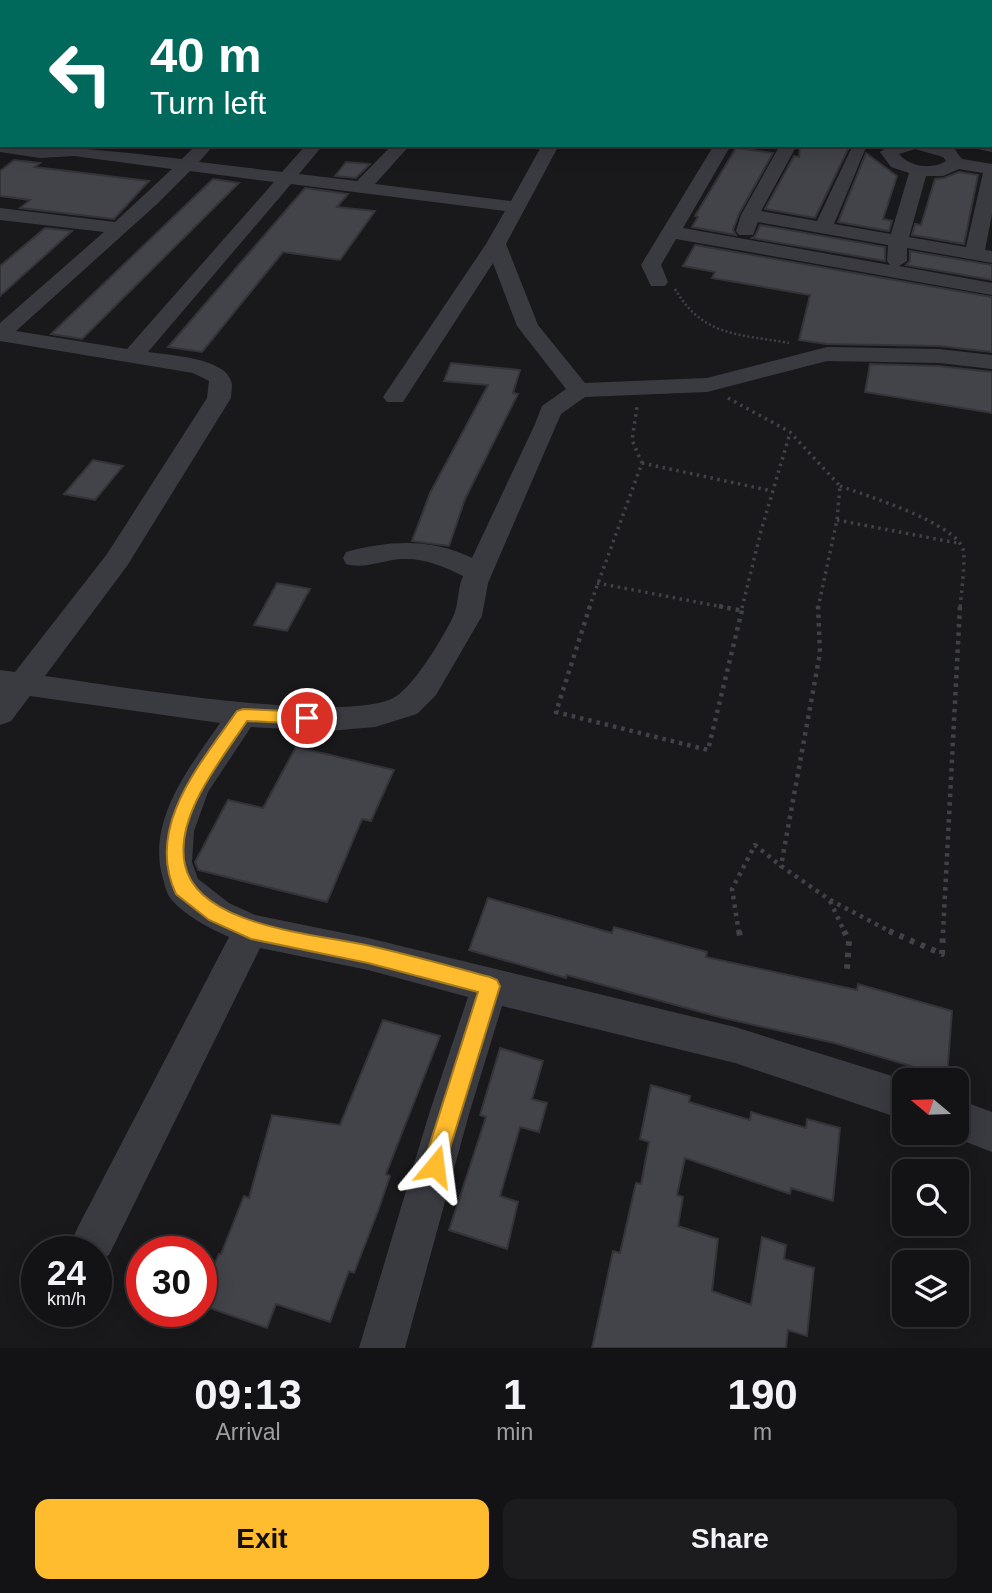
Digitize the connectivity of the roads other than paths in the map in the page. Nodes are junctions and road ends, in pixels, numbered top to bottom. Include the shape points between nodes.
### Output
1 (0, 147) edge
2 (204, 147) edge
3 (314, 147) edge
4 (400, 147) edge
5 (550, 147) edge
6 (722, 147) edge
7 (788, 147) edge
8 (853, 147) edge
9 (859, 147) edge
10 (903, 147) edge
11 (931, 147) edge
12 (889, 152) junction
13 (956, 163) junction
14 (186, 164) junction
15 (992, 170) edge
16 (919, 171) junction
17 (286, 177) junction
18 (362, 187) junction
19 (517, 207) junction
20 (0, 214) edge
21 (751, 215) junction
22 (117, 228) junction
23 (822, 228) junction
24 (672, 232) junction
25 (898, 241) junction
26 (496, 243) junction
27 (743, 245) junction
28 (983, 255) edge
29 (896, 272) junction
30 (658, 282) road end
31 (992, 289) edge
32 (0, 334) edge
33 (133, 356) junction
34 (992, 362) edge
35 (579, 390) junction
36 (395, 397) dead end
37 (356, 558) dead end
38 (479, 573) junction
39 (10, 682) edge
40 (0, 713) edge
41 (243, 715) junction
42 (251, 930) junction
43 (490, 986) junction
44 (892, 1096) edge
45 (970, 1124) edge
46 (992, 1132) edge
47 (96, 1236) edge
48 (382, 1348) edge

1 - 14 street
2 - 14 street
3 - 17 street
4 - 18 street
5 - 19 street
6 - 24 street
7 - 21 street
8 - 23 street
9 - 12 street
10 - 12 street
11 - 13 street via 949,153
12 - 16 street via 897,163
13 - 15 street
13 - 16 street via 943,171
14 - 17 street
14 - 22 street
15 - 28 street
16 - 25 street
17 - 18 street
17 - 33 street
18 - 19 street
19 - 26 street
20 - 22 street
21 - 23 street
21 - 27 street
22 - 32 street
23 - 25 street
24 - 27 street
24 - 30 street via 651,265
25 - 28 street
25 - 29 street
26 - 35 street via 528,326
26 - 36 street
27 - 29 street
29 - 31 street
32 - 33 street
33 - 39 street via 215,374 220,380 219,398 117,560
34 - 35 street via 827,354 707,385
35 - 38 street via 550,411
37 - 38 street via 405,550 446,556
38 - 41 street via 468,616 425,687 406,706 376,715 329,719
39 - 40 street
39 - 41 street
41 - 42 street via 193,789 177,831 175,862 183,888 216,914
42 - 43 street
42 - 47 street
43 - 44 street via 735,1045
43 - 48 street
45 - 46 street

